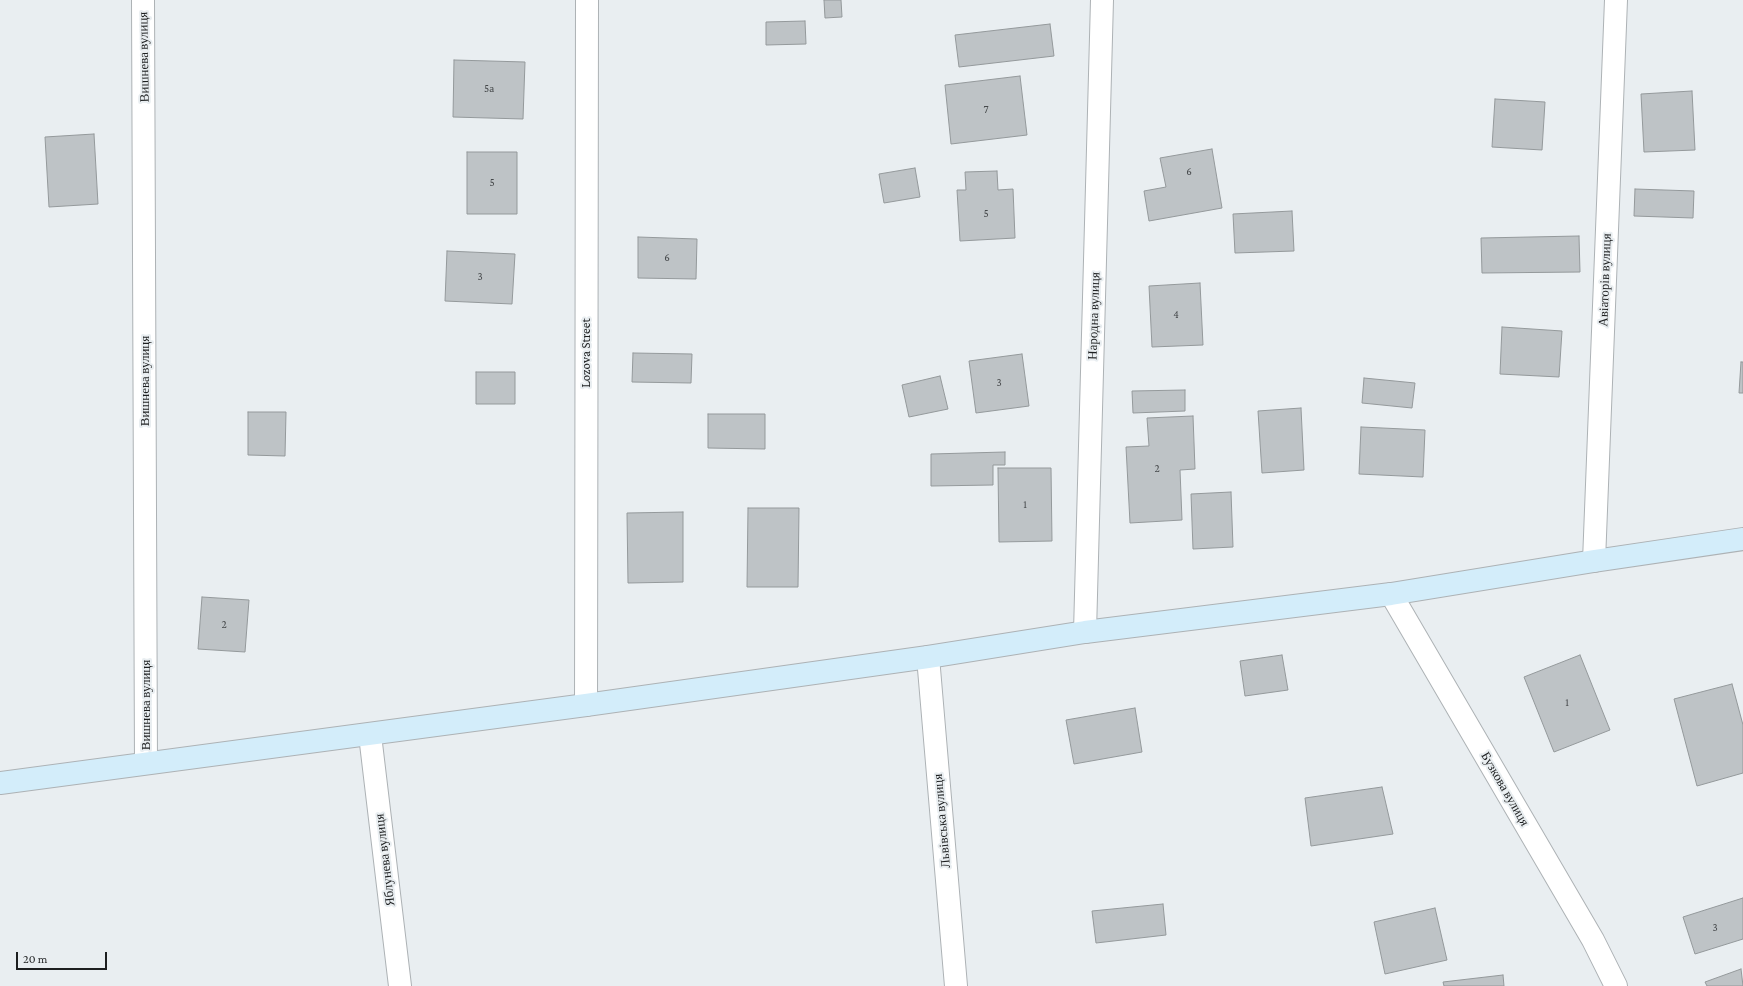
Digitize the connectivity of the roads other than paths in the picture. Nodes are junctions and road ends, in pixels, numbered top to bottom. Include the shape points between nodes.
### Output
1 (143, 0) edge
2 (587, 0) edge
3 (1102, 0) edge
4 (1616, 0) edge
5 (1743, 539) edge
6 (1594, 561) junction
7 (1391, 594) junction
8 (1085, 632) junction
9 (928, 657) junction
10 (586, 705) junction
11 (370, 735) junction
12 (146, 762) junction
13 (0, 783) edge
14 (400, 986) edge
15 (956, 986) edge
16 (1616, 986) edge

1 - 12 street, Вишнева вулиця
2 - 10 street, Lozova Street
3 - 8 street, Народна вулиця
4 - 6 street, Авіаторів вулиця
5 - 6 street
6 - 7 street
7 - 8 street
7 - 16 street, Бузкова вулиця via 1589,933
8 - 9 street
9 - 10 street
9 - 15 street, Львівська вулиця
10 - 11 street
11 - 12 street
11 - 14 street, Яблунева вулиця
12 - 13 street

